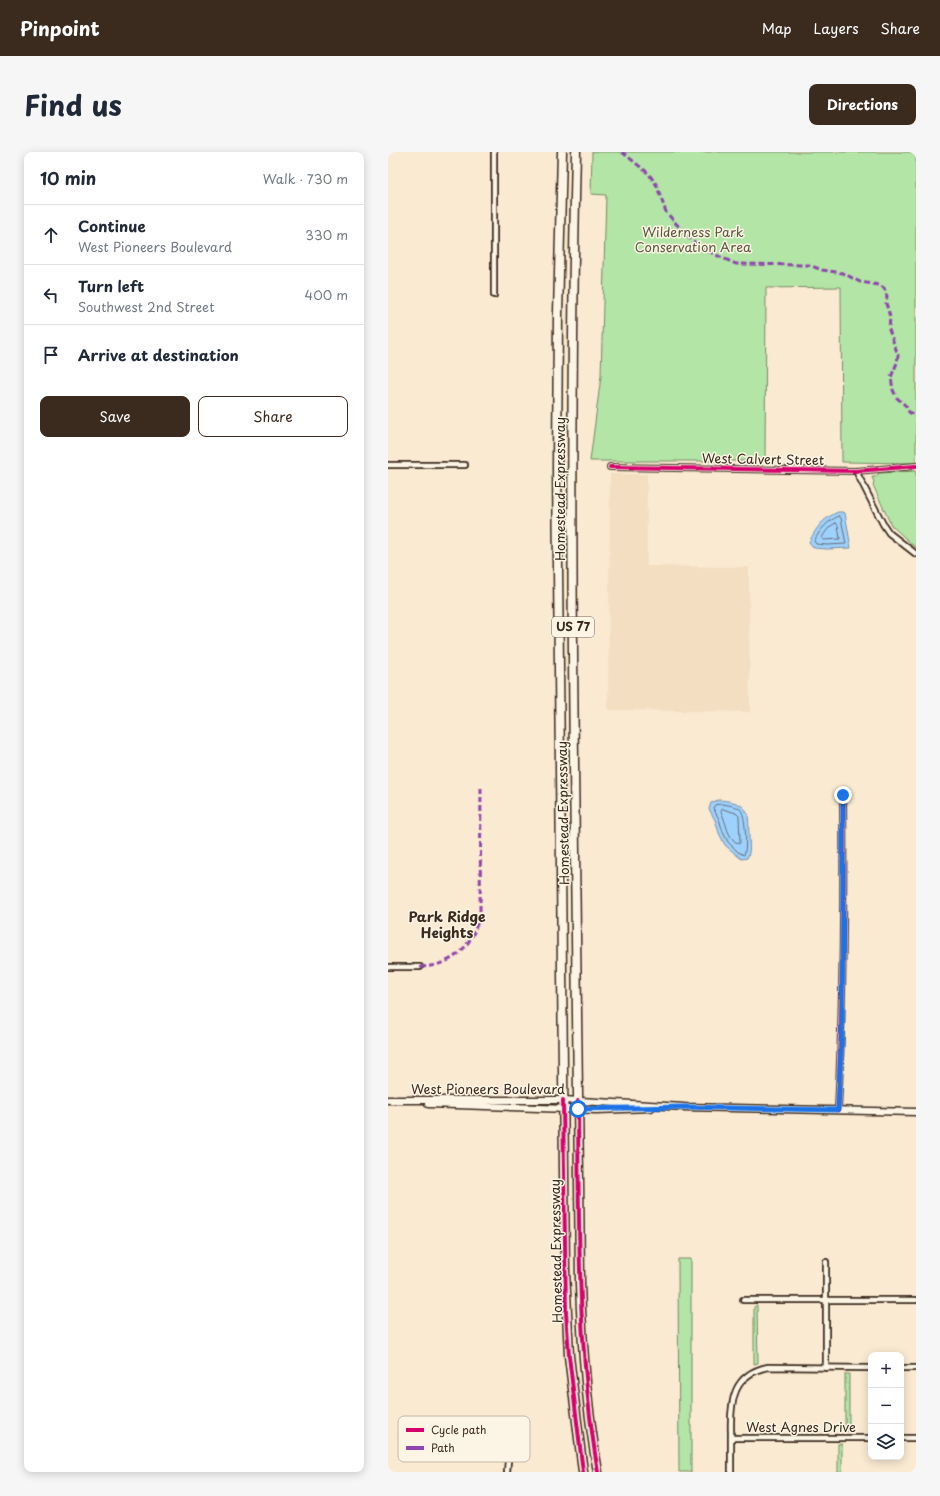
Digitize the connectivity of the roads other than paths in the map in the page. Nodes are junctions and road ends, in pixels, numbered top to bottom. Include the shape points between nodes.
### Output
1 (494, 152) edge
2 (562, 152) edge
3 (576, 152) edge
4 (494, 295) dead end
5 (388, 465) edge
6 (465, 466) dead end
7 (610, 466) dead end
8 (916, 466) edge
9 (856, 471) junction
10 (916, 554) edge
11 (843, 795) dead end
12 (388, 967) edge
13 (420, 968) dead end
14 (388, 1101) edge
15 (563, 1104) junction
16 (578, 1105) junction
17 (838, 1110) junction
18 (916, 1112) edge
19 (826, 1262) dead end
20 (743, 1300) dead end
21 (826, 1300) junction
22 (916, 1300) edge
23 (826, 1368) junction
24 (868, 1368) edge
25 (904, 1368) edge
26 (916, 1368) edge
27 (731, 1438) junction
28 (868, 1438) edge
29 (904, 1438) edge
30 (916, 1438) edge
31 (508, 1462) edge
32 (507, 1472) edge
33 (583, 1472) edge
34 (598, 1472) edge
35 (731, 1472) edge

1 - 4 street
2 - 15 highway, Homestead Expressway / US 77 via 557,467
3 - 16 highway, Homestead Expressway / US 77 via 572,474
5 - 6 street
7 - 9 street, West Calvert Street
8 - 9 street, West Calvert Street
9 - 10 street via 889,533
11 - 17 street via 842,1029
12 - 13 street
14 - 15 main road, West Pioneers Boulevard
15 - 16 main road, West Pioneers Boulevard
15 - 33 highway, Homestead Expressway / US 77 via 567,1327
16 - 17 main road, West Pioneers Boulevard
16 - 34 highway, Homestead Expressway / US 77 via 582,1328 590,1420
17 - 18 main road, West Pioneers Boulevard
19 - 21 street
20 - 21 street
21 - 22 street
21 - 23 street
23 - 24 street
23 - 27 street via 768,1367 748,1374 740,1383 731,1404
25 - 26 street
27 - 28 street, West Agnes Drive
27 - 35 street
29 - 30 street
31 - 32 street

